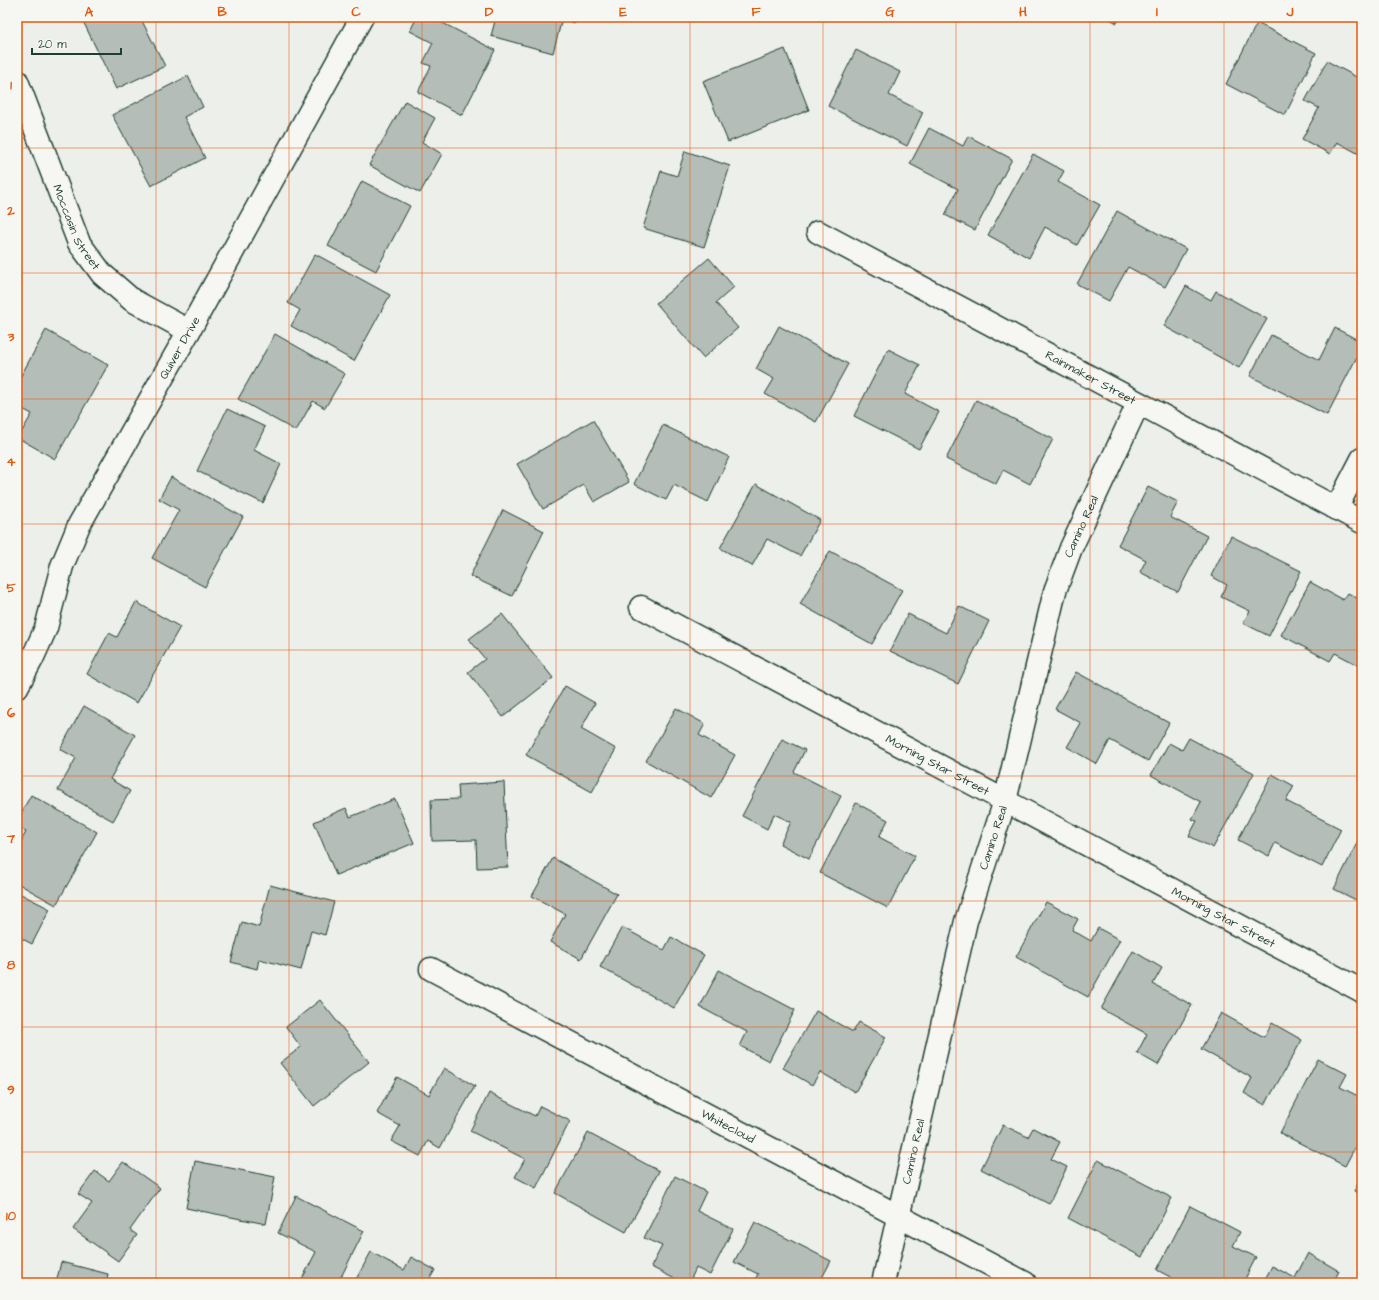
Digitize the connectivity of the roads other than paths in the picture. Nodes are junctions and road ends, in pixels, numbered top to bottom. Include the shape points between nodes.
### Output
1 (362, 17) edge
2 (17, 81) edge
3 (818, 232) dead end
4 (189, 331) junction
5 (1138, 404) junction
6 (1362, 459) edge
7 (1336, 509) junction
8 (1362, 522) edge
9 (641, 607) dead end
10 (17, 687) edge
11 (1005, 801) junction
12 (432, 968) dead end
13 (1362, 991) edge
14 (898, 1215) junction
15 (884, 1283) edge
16 (1025, 1283) edge

1 - 4 street, Quiver Drive
2 - 4 street, Moccasin Street via 79,243 102,274 132,300
3 - 5 street, Rainmaker Street
4 - 10 street, Quiver Drive via 79,525 62,566 46,628
5 - 7 street, Rainmaker Street
5 - 11 street, Camino Real via 1071,548 1055,591
6 - 7 street
7 - 8 street, Rainmaker Street
9 - 11 street, Morning Star Street
11 - 13 street, Morning Star Street
11 - 14 street, Camino Real via 966,921
12 - 14 street, Whitecloud
14 - 15 street, Camino Real
14 - 16 street, Whitecloud

